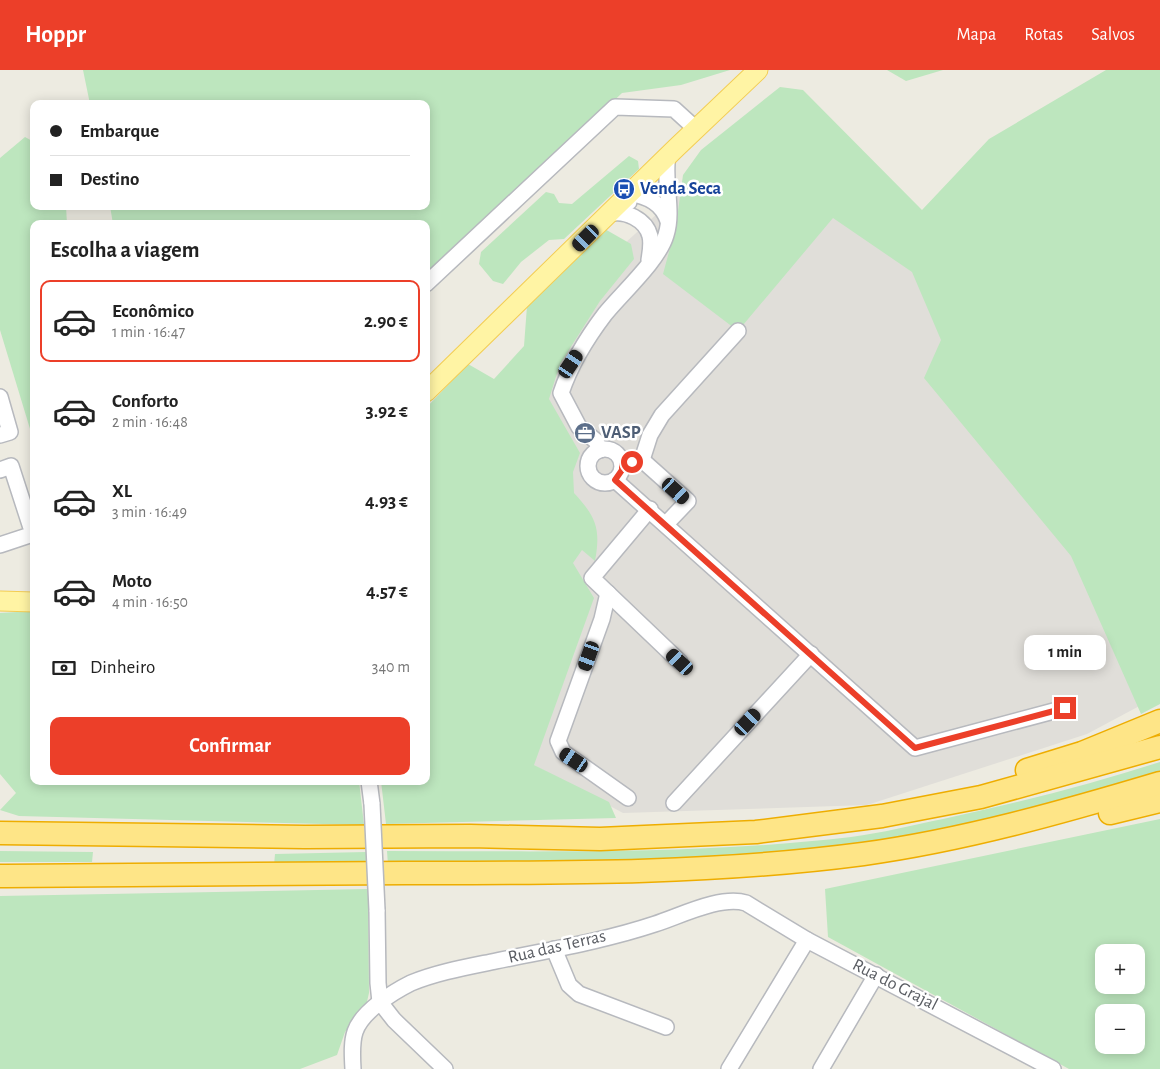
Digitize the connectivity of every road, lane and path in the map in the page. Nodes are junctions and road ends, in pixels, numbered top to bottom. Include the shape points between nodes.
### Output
1 (758, 70) edge
2 (696, 129) junction
3 (668, 155) junction
4 (630, 193) junction
5 (609, 214) junction
6 (635, 218) junction
7 (668, 224) junction
8 (655, 244) junction
9 (430, 280) edge
10 (738, 331) dead end
11 (430, 388) edge
12 (0, 396) edge
13 (0, 435) edge
14 (600, 450) junction
15 (642, 460) junction
16 (622, 464) junction
17 (0, 470) edge
18 (615, 480) junction
19 (650, 509) junction
20 (666, 524) junction
21 (30, 525) edge
22 (30, 535) edge
23 (0, 545) edge
24 (608, 593) junction
25 (0, 601) edge
26 (30, 602) edge
27 (811, 654) junction
28 (680, 662) dead end
29 (1065, 708) dead end
30 (1160, 721) edge
31 (1160, 747) edge
32 (1160, 782) edge
33 (370, 785) edge
34 (628, 798) dead end
35 (1160, 801) edge
36 (674, 803) dead end
37 (882, 816) junction
38 (0, 817) edge
39 (0, 833) edge
40 (976, 833) junction
41 (85, 836) junction
42 (0, 876) edge
43 (737, 900) joint
44 (806, 940) junction
45 (554, 949) junction
46 (876, 975) junction
47 (380, 1002) junction
48 (666, 1027) dead end
49 (353, 1069) edge
50 (445, 1069) edge
51 (730, 1069) edge
52 (821, 1069) edge
53 (1053, 1069) edge

1 - 2 main road
2 - 3 main road
2 - 9 street via 674,109 615,107
3 - 4 main road
3 - 7 street
4 - 5 main road
4 - 6 street via 629,202
4 - 7 street via 658,204
5 - 6 street via 619,212
5 - 11 main road
6 - 8 street via 645,226
7 - 8 street via 666,237
8 - 14 street via 648,264 605,314 571,364 560,393 578,427 596,442
10 - 15 street via 662,415 650,435
12 - 13 street via 10,432
14 - 16 street via 612,450 621,458
14 - 18 street via 594,452 588,462 589,474 604,484
15 - 16 street
15 - 20 street via 688,501
16 - 18 street
17 - 21 street via 11,466
18 - 19 street
19 - 20 street
19 - 24 street via 592,578
20 - 27 street
22 - 23 street
24 - 28 street
24 - 34 street via 602,619 558,741 563,752
25 - 26 main road
27 - 29 street via 915,748
27 - 36 street
30 - 37 highway via 1082,753
31 - 37 highway via 981,797
32 - 40 highway
33 - 47 street, bridge
35 - 40 highway via 1052,827
37 - 41 highway via 756,832 600,839
38 - 41 highway via 16,822 62,826
39 - 41 highway
40 - 42 highway via 862,854 716,869
43 - 44 street, Rua do Grajal
43 - 45 street, Rua das Terras via 648,927
44 - 46 street, Rua do Grajal
44 - 51 street
45 - 47 street, Rua das Terras via 451,970 410,984
45 - 48 street via 569,985 579,994
46 - 52 street
46 - 53 street, Rua do Grajal
47 - 49 street, Rua das Terras via 361,1019 354,1032
47 - 50 street

